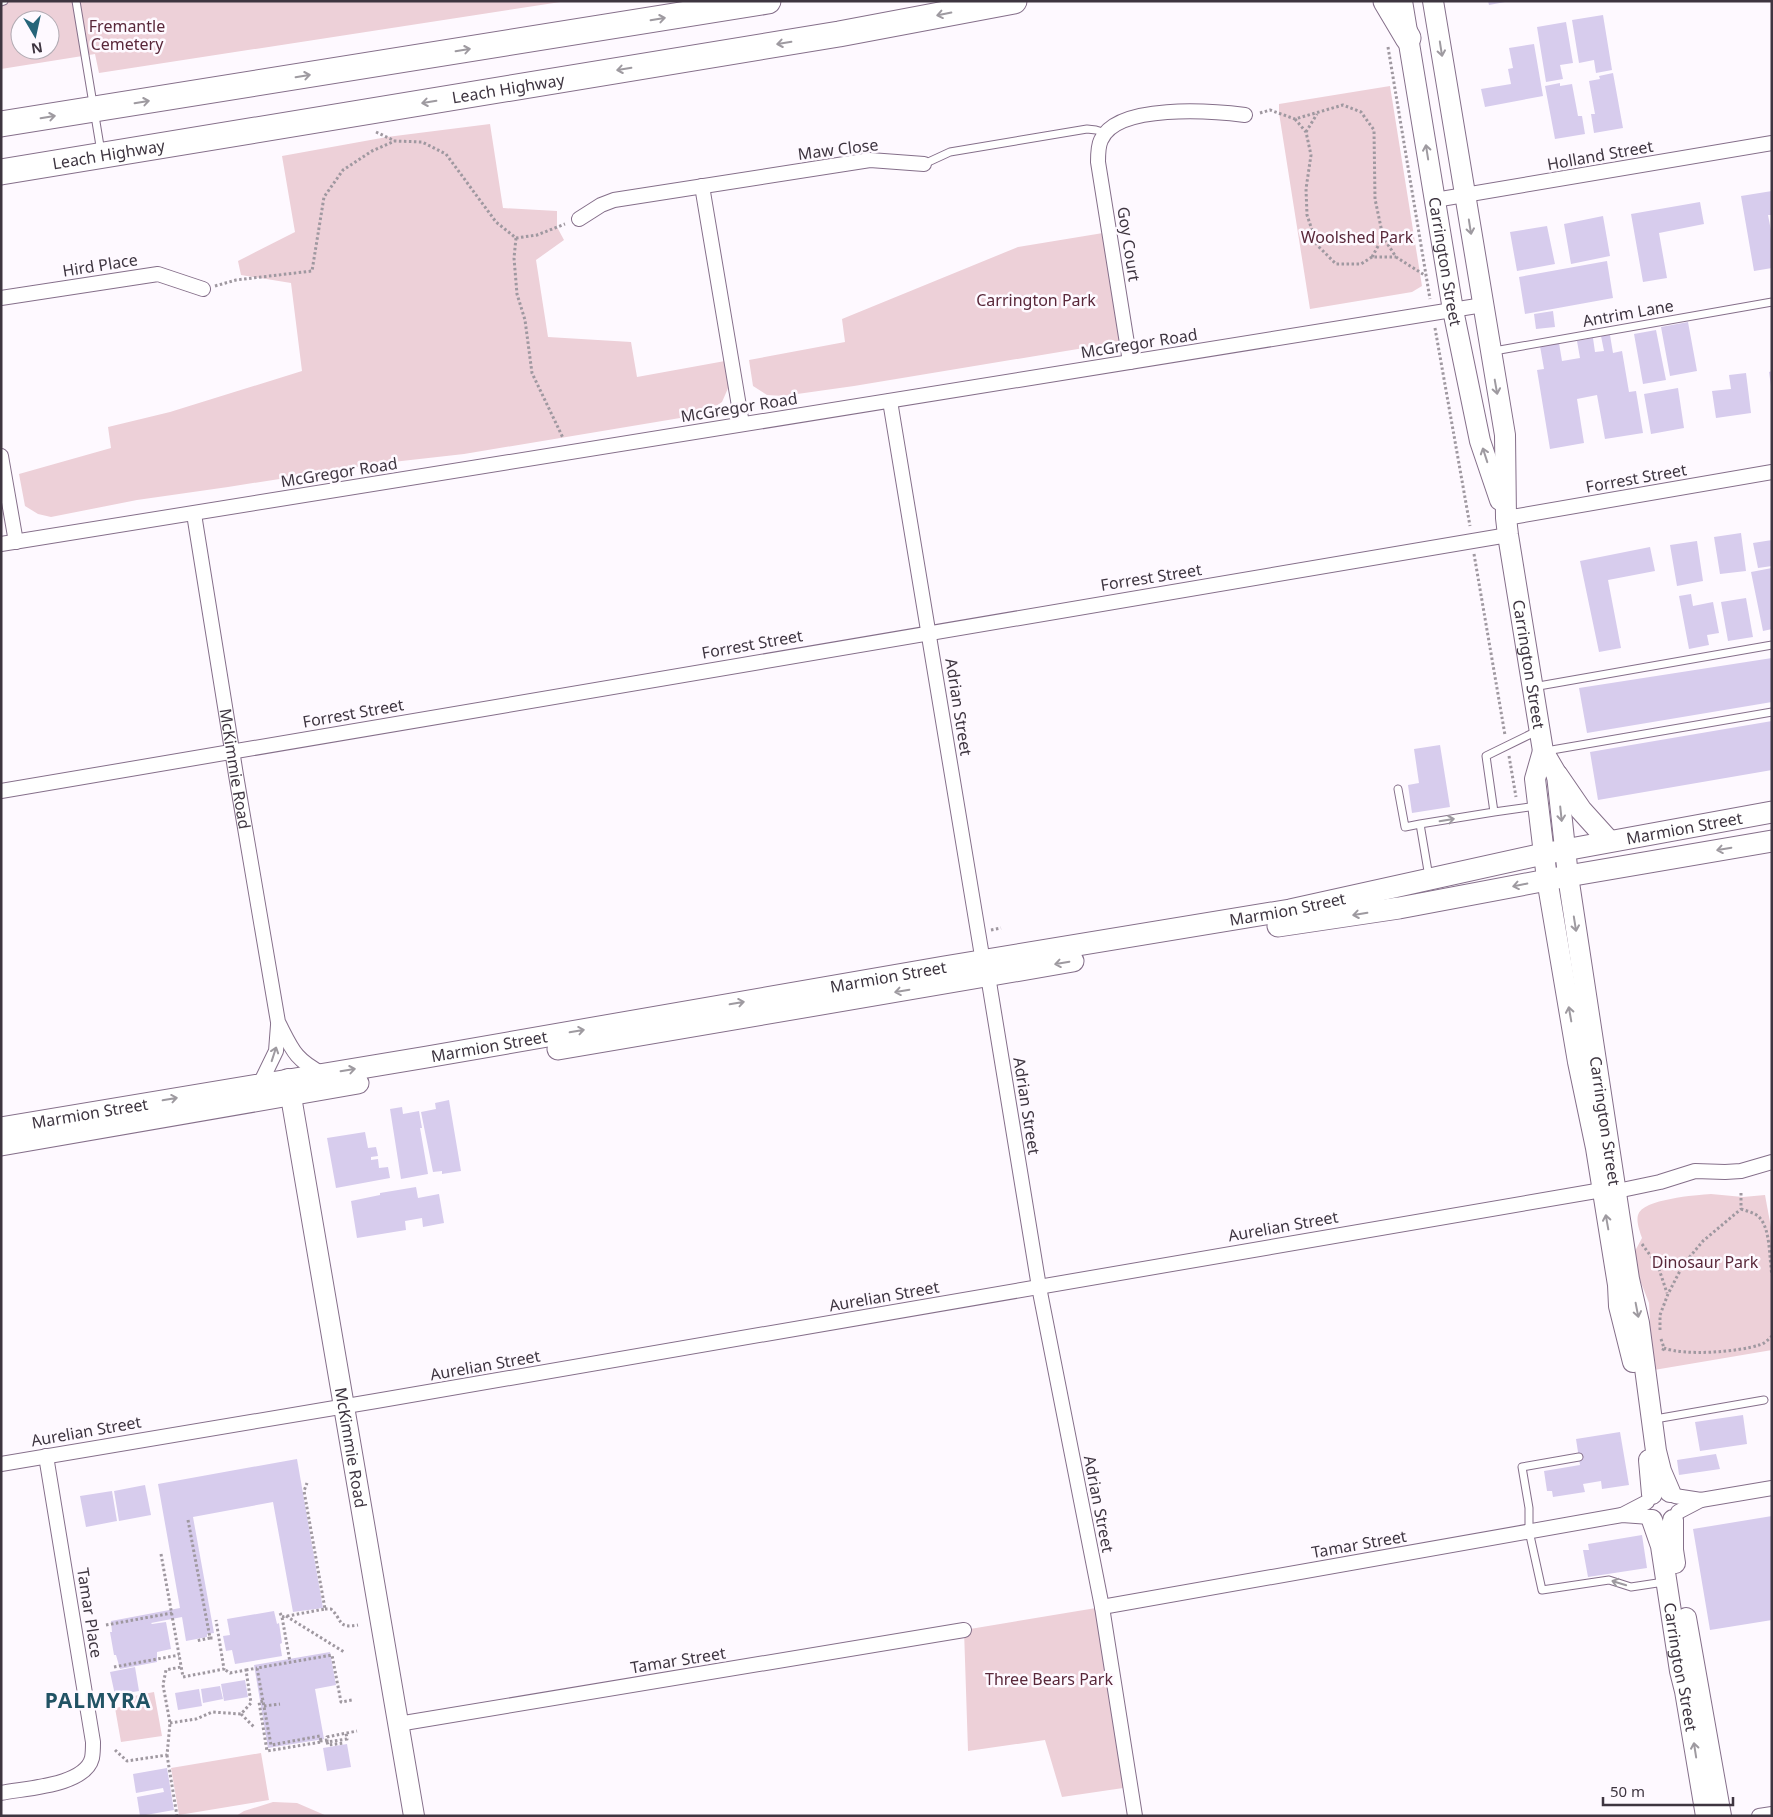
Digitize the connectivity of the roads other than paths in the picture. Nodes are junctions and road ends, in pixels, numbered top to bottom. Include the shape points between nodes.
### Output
1 (76, 1) edge
2 (768, 1) edge
3 (1014, 1) edge
4 (1386, 1) edge
5 (1402, 1) edge
6 (1433, 1) edge
7 (1398, 42) junction
8 (94, 109) junction
9 (1246, 116) road end
10 (1, 124) edge
11 (1106, 133) junction
12 (1772, 143) edge
13 (101, 155) junction
14 (924, 164) joint
15 (1, 172) edge
16 (702, 186) junction
17 (1465, 195) junction
18 (1435, 200) junction
19 (580, 219) road end
20 (203, 289) road end
21 (1, 298) edge
22 (1772, 302) edge
23 (1483, 305) junction
24 (1453, 310) junction
25 (1490, 352) junction
26 (1130, 362) junction
27 (890, 401) junction
28 (742, 424) junction
29 (1, 456) edge
30 (1772, 472) edge
31 (194, 514) junction
32 (1507, 526) junction
33 (16, 542) junction
34 (1, 544) edge
35 (928, 632) junction
36 (1772, 645) edge
37 (1533, 687) junction
38 (1772, 712) edge
39 (1540, 730) junction
40 (232, 751) junction
41 (1543, 751) junction
42 (1557, 775) junction
43 (1398, 789) dead end
44 (1, 791) edge
45 (1528, 807) junction
46 (1494, 812) junction
47 (1772, 812) edge
48 (1420, 824) junction
49 (1609, 841) junction
50 (1772, 841) edge
51 (1564, 850) junction
52 (1543, 854) junction
53 (1568, 876) junction
54 (1430, 880) junction
55 (1546, 880) junction
56 (986, 968) junction
57 (278, 1022) junction
58 (323, 1074) junction
59 (260, 1084) junction
60 (290, 1087) junction
61 (1, 1128) edge
62 (1, 1145) edge
63 (1772, 1162) edge
64 (1609, 1191) junction
65 (1039, 1288) junction
66 (1764, 1400) dead end
67 (344, 1406) junction
68 (1661, 1418) dead end
69 (46, 1456) junction
70 (1579, 1457) dead end
71 (1, 1464) edge
72 (1772, 1488) edge
73 (1662, 1506) junction
74 (1530, 1532) junction
75 (1667, 1581) junction
76 (1102, 1606) junction
77 (964, 1630) dead end
78 (398, 1724) junction
79 (1, 1793) edge
80 (1772, 1814) edge
81 (414, 1816) edge
82 (1135, 1816) edge
83 (1706, 1816) edge
84 (1721, 1816) edge
85 (1759, 1816) edge

1 - 8 lane
8 -> 2 highway
3 -> 13 highway, Leach Highway via 839,34
4 - 7 highway
5 - 7 main road, Carrington Street
6 -> 17 main road, Carrington Street
18 -> 7 main road, Carrington Street
10 -> 8 highway
8 - 13 lane
9 - 11 street via 1202,111 1142,115 1120,122
11 - 14 lane, Maw Close via 1087,130 1005,142 950,152
11 - 26 street, Goy Court via 1101,139 1098,162
12 - 17 street, Holland Street
13 - 15 highway, Leach Highway
14 - 16 street, Maw Close via 870,160
16 - 19 street, Maw Close via 614,200
16 - 28 street
17 - 18 street, Holland Street
17 -> 23 main road, Carrington Street
18 - 24 main road, Carrington Street
20 - 21 street, Hird Place via 158,274
22 - 25 lane, Antrim Lane
23 - 24 street, McGregor Road
23 - 25 main road, Carrington Street
24 - 26 street, McGregor Road
32 -> 24 main road, Carrington Street via 1480,441
25 -> 32 main road, Carrington Street via 1504,435
26 - 27 street, McGregor Road
27 - 28 street, McGregor Road
27 - 35 street, Adrian Street
28 - 31 street, McGregor Road
29 - 33 street
30 - 32 street, Forrest Street
31 - 33 street, McGregor Road
31 - 40 street, McKimmie Road
32 - 35 street, Forrest Street via 1473,541
32 - 37 main road, Carrington Street
33 - 34 street, McGregor Road
35 - 40 street, Forrest Street
35 - 56 street, Adrian Street
36 - 37 lane
37 - 39 main road, Carrington Street
38 - 41 lane
39 - 41 main road, Carrington Street
39 - 46 lane via 1486,756
40 - 44 street, Forrest Street
40 - 57 street, McKimmie Road
41 - 42 main road, Carrington Street
41 - 45 main road, Carrington Street
42 - 49 main road via 1580,810
42 -> 51 main road, Carrington Street
43 - 48 lane via 1405,827
45 - 46 lane
45 - 52 main road, Carrington Street
48 -> 46 lane
47 - 49 main road, Marmion Street
48 - 54 lane
49 - 51 main road, Marmion Street
50 -> 53 main road, Marmion Street
51 - 52 main road, Marmion Street
51 - 53 main road, Carrington Street
52 - 54 main road, Marmion Street
52 - 55 main road, Carrington Street
53 - 55 main road, Marmion Street
53 -> 64 main road, Carrington Street
54 - 56 main road, Marmion Street
55 -> 56 main road, Marmion Street via 1398,908
64 -> 55 main road, Carrington Street via 1596,1148 1578,1062
58 -> 56 main road, Marmion Street
56 -> 60 main road, Marmion Street
56 - 65 street, Adrian Street
57 - 58 street, McKimmie Road via 294,1054
59 -> 57 street, McKimmie Road via 276,1051
58 - 60 main road, Marmion Street
59 - 60 main road, Marmion Street
61 -> 59 main road, Marmion Street
60 - 62 main road, Marmion Street
60 - 67 main road, McKimmie Road
63 - 64 street, Aurelian Street via 1741,1171 1695,1171 1660,1182
64 - 65 street, Aurelian Street via 1376,1228
64 - 73 main road, Carrington Street via 1619,1306 1630,1345 1649,1462
65 - 67 street, Aurelian Street
65 - 76 street, Adrian Street
66 - 68 lane
67 - 69 street, Aurelian Street
67 - 78 main road, McKimmie Road
69 - 71 street, Aurelian Street
69 - 79 street, Tamar Place via 94,1742 92,1760 82,1773 66,1781
70 - 74 lane via 1522,1467
72 - 73 street
73 - 74 street, Tamar Street
73 - 75 main road, Carrington Street via 1661,1546
73 - 84 main road, Carrington Street via 1673,1550
75 -> 74 lane via 1631,1587 1608,1580 1542,1590
74 - 76 street, Tamar Street
83 -> 75 main road, Carrington Street
76 - 82 street, Adrian Street
77 - 78 street, Tamar Street
78 - 81 main road, McKimmie Road
80 - 85 street

